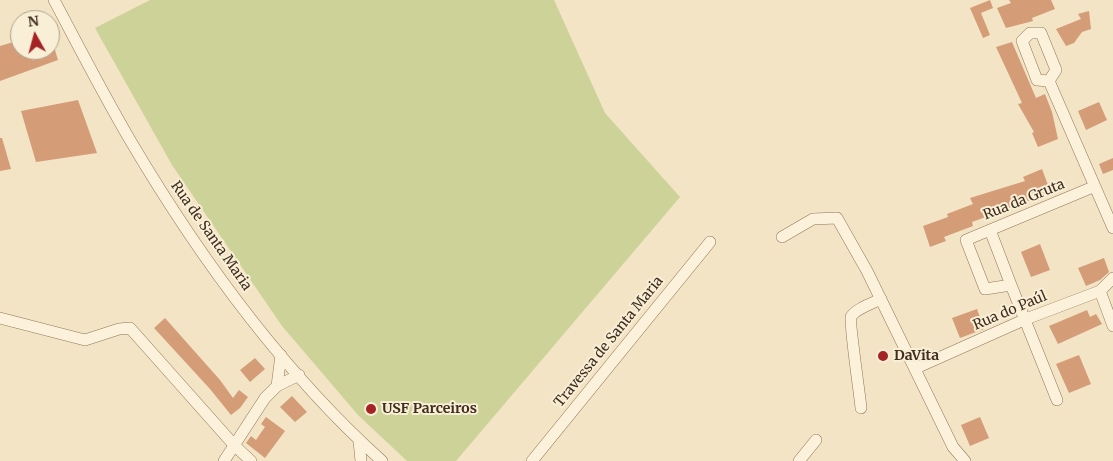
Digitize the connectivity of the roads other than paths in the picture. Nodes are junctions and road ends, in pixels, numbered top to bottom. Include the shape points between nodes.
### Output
1 (54, 0) edge
2 (1049, 81) dead end
3 (1094, 187) junction
4 (1113, 228) edge
5 (990, 230) junction
6 (782, 237) dead end
7 (710, 242) dead end
8 (1113, 278) edge
9 (1010, 285) junction
10 (1100, 291) junction
11 (881, 299) junction
12 (0, 318) edge
13 (1026, 319) junction
14 (1113, 326) edge
15 (281, 355) junction
16 (916, 368) junction
17 (299, 375) junction
18 (277, 386) junction
19 (1057, 400) dead end
20 (861, 408) dead end
21 (816, 440) dead end
22 (359, 441) junction
23 (234, 445) junction
24 (377, 459) edge
25 (224, 461) edge
26 (251, 461) edge
27 (361, 461) edge
28 (532, 461) edge
29 (799, 461) edge
30 (965, 461) edge

1 - 15 street, Rua de Santa Maria via 168,201 220,279
2 - 3 street
3 - 4 street
3 - 5 street, Rua da Gruta
5 - 9 street
5 - 9 street, Rua da Gruta via 966,240 985,289
6 - 11 street via 813,218 837,218
7 - 28 street, Travessa de Santa Maria
8 - 10 street, Rua do Paúl
9 - 13 street
10 - 13 street, Rua do Paúl
10 - 14 street
11 - 16 street
11 - 20 street via 854,313 850,324
12 - 23 street via 85,340 130,328
13 - 16 street, Rua do Paúl
13 - 19 street
15 - 17 street, Rua de Santa Maria
15 - 18 street
16 - 30 street via 953,447
17 - 18 street
17 - 22 street, Rua de Santa Maria
18 - 23 street via 265,398
21 - 29 street
22 - 24 street, Rua de Santa Maria
22 - 27 street
23 - 25 street
23 - 26 street

